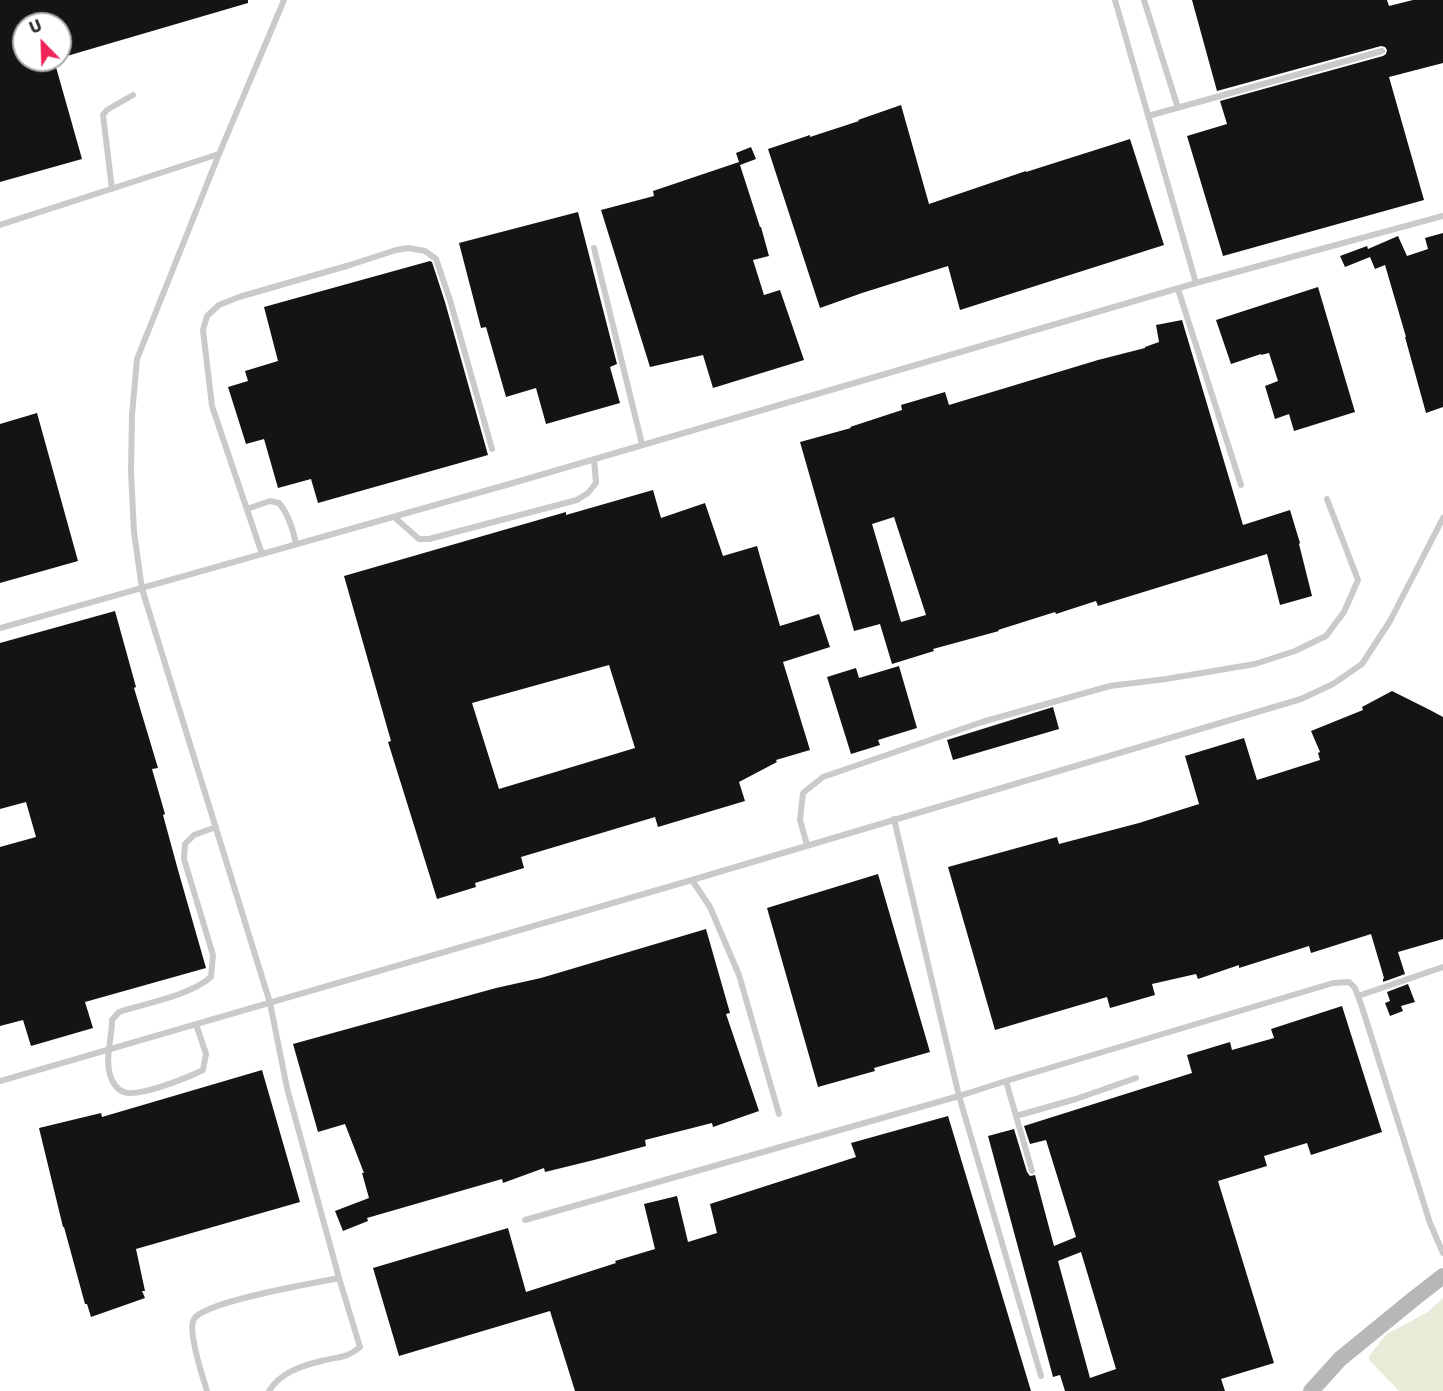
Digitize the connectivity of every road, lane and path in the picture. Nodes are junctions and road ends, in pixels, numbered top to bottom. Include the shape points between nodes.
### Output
1 (284, 0) edge
2 (1115, 0) edge
3 (1144, 0) edge
4 (1382, 51) dead end
5 (133, 95) dead end
6 (1178, 108) junction
7 (1148, 116) junction
8 (219, 154) junction
9 (112, 189) junction
10 (1443, 216) edge
11 (0, 225) edge
12 (594, 248) dead end
13 (1196, 283) junction
14 (1178, 289) junction
15 (642, 444) junction
16 (492, 448) dead end
17 (594, 459) junction
18 (1241, 485) dead end
19 (1327, 499) dead end
20 (247, 509) junction
21 (394, 517) junction
22 (1443, 518) edge
23 (296, 544) junction
24 (262, 555) junction
25 (142, 589) junction
26 (0, 628) edge
27 (894, 819) junction
28 (216, 827) junction
29 (807, 845) junction
30 (692, 880) junction
31 (1443, 967) edge
32 (1358, 996) junction
33 (270, 1003) junction
34 (196, 1024) junction
35 (108, 1049) junction
36 (1136, 1078) dead end
37 (0, 1081) edge
38 (1005, 1081) junction
39 (959, 1096) junction
40 (779, 1114) dead end
41 (1016, 1116) junction
42 (1032, 1171) dead end
43 (525, 1220) dead end
44 (1443, 1253) edge
45 (1443, 1276) edge
46 (339, 1278) junction
47 (1041, 1376) dead end
48 (207, 1391) edge
49 (269, 1391) edge
50 (1311, 1391) edge

1 - 8 lane
2 - 7 lane
3 - 6 lane
4 - 6 lane
5 - 9 lane via 103,115
6 - 7 lane
7 - 13 lane
8 - 9 lane
8 - 25 lane via 137,359 131,472
9 - 11 lane
10 - 13 lane
12 - 15 lane
13 - 14 lane
14 - 15 lane
14 - 18 lane
15 - 17 lane
16 - 20 lane via 436,259 425,251 396,250 239,297 219,305 207,316 203,330 212,406
17 - 21 lane
17 - 21 lane via 596,483 577,500 429,539 419,539
19 - 29 lane via 1358,580 1344,612 1326,636 1255,664 1110,686 982,722 824,777 803,793 800,820
20 - 23 lane via 270,501 279,503 287,512
20 - 24 lane
21 - 23 lane
22 - 27 lane via 1390,621 1362,664 1333,684 1300,699
23 - 24 lane
24 - 25 lane
25 - 26 lane
25 - 28 lane
27 - 29 lane
27 - 39 lane
28 - 33 lane
28 - 35 lane via 194,835 185,844 184,859 213,955 212,977 185,992 119,1012 112,1020
29 - 30 lane
30 - 33 lane
30 - 40 lane via 710,907 739,975
31 - 32 lane
32 - 38 lane via 1349,982 1333,983
32 - 44 lane
33 - 34 lane
33 - 46 lane via 287,1088
34 - 35 lane
34 - 35 lane via 206,1054 203,1070 135,1094 114,1085 109,1074
35 - 37 lane
36 - 41 lane
38 - 39 lane
38 - 41 lane
39 - 43 lane
39 - 47 lane
41 - 42 lane
45 - 50 main road via 1340,1359
46 - 48 lane via 202,1312 192,1327
46 - 49 lane via 360,1347 344,1357 291,1371

